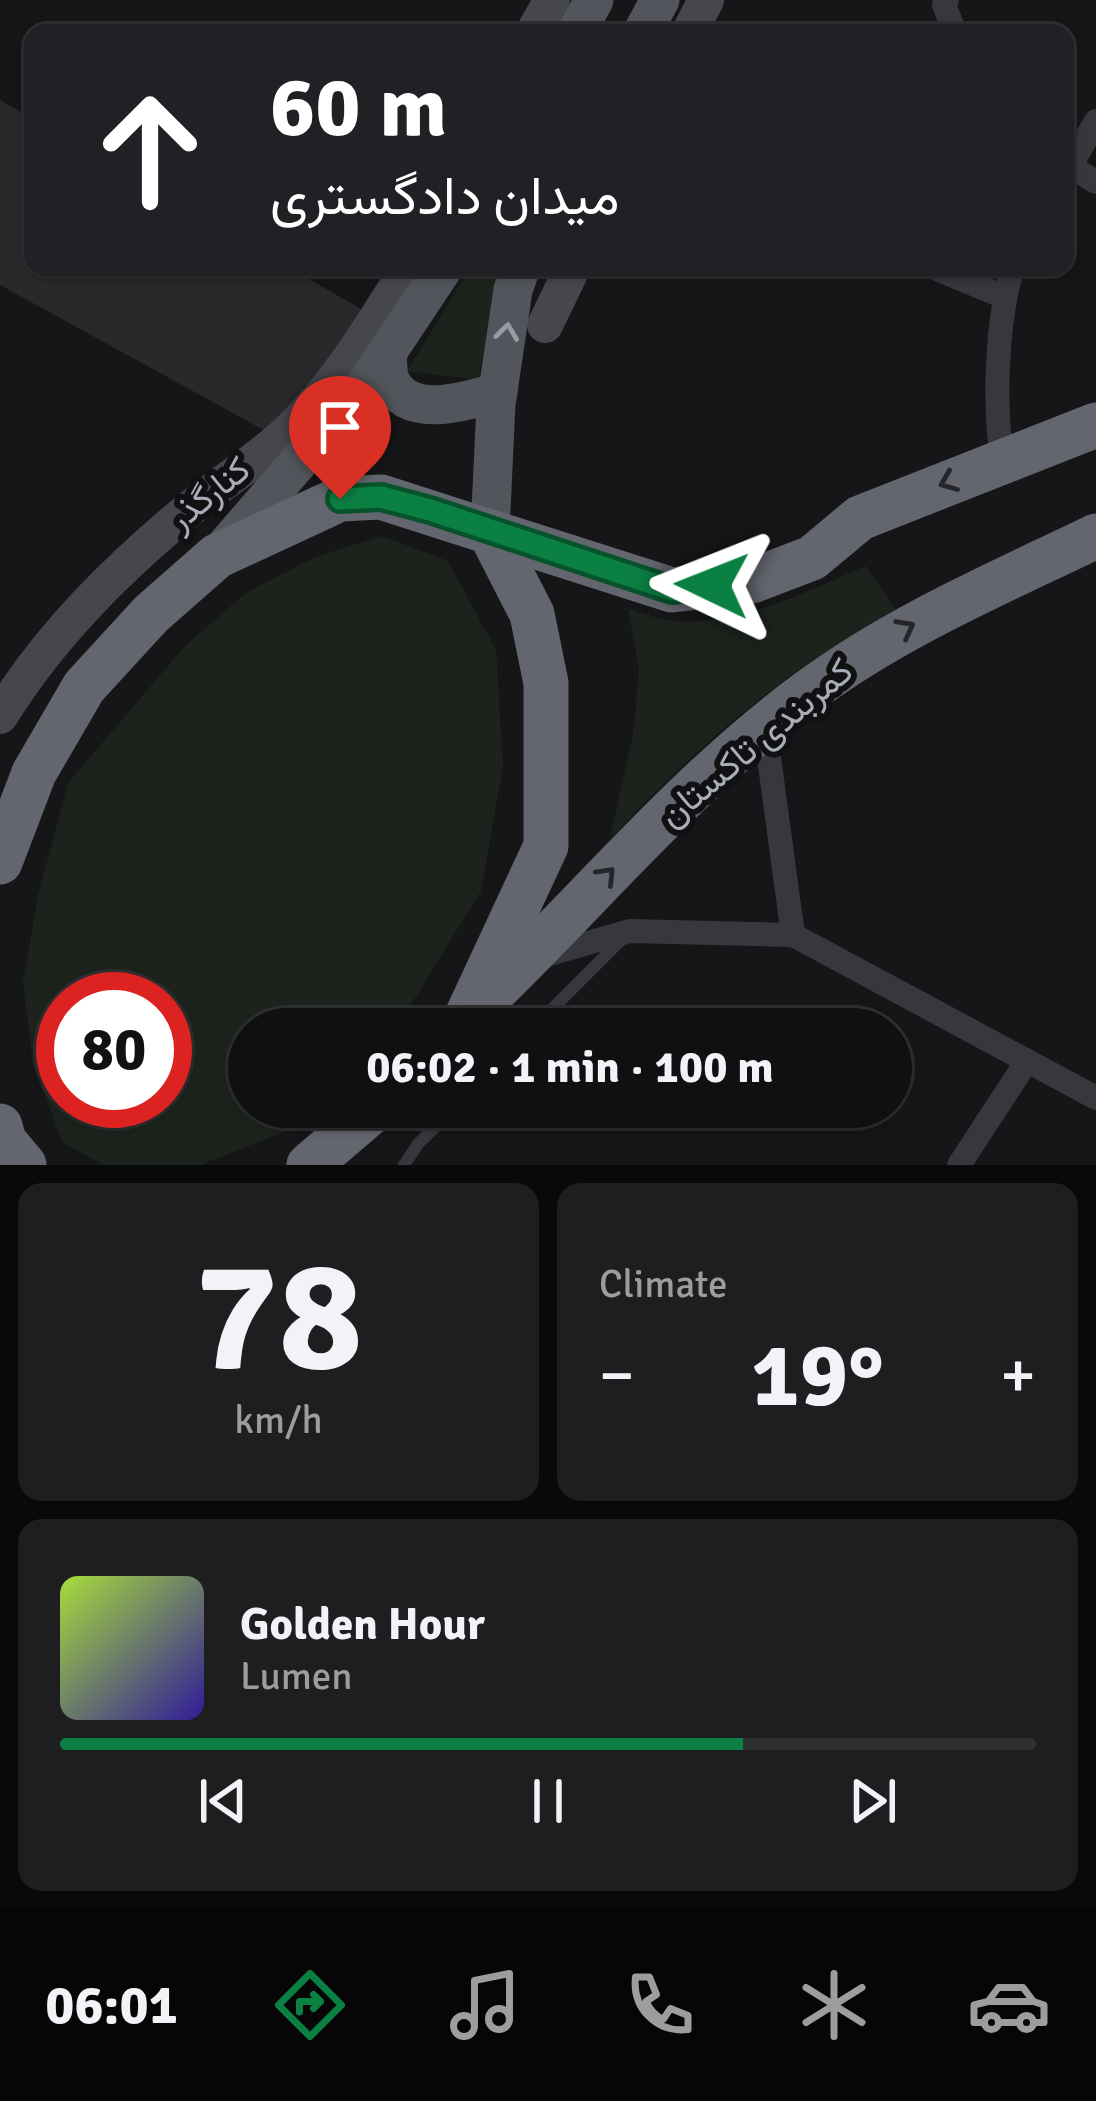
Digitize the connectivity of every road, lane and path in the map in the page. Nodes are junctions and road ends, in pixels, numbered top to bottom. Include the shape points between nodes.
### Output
1 (1096, 121) edge
2 (1074, 160) edge
3 (403, 276) edge
4 (438, 276) edge
5 (518, 276) edge
6 (569, 276) edge
7 (954, 276) edge
8 (1010, 276) edge
9 (1004, 297) junction
10 (545, 325) dead end
11 (387, 353) junction
12 (498, 392) junction
13 (1096, 425) edge
14 (1002, 459) junction
15 (490, 532) junction
16 (1096, 536) edge
17 (217, 556) junction
18 (0, 716) edge
19 (765, 728) junction
20 (0, 862) edge
21 (630, 931) junction
22 (793, 935) junction
23 (525, 962) junction
24 (468, 1008) edge
25 (477, 1008) edge
26 (553, 1008) edge
27 (1028, 1061) junction
28 (1096, 1099) edge
29 (0, 1126) edge
30 (352, 1128) edge
31 (437, 1128) edge
32 (24, 1165) edge
33 (309, 1165) edge
34 (404, 1165) edge
35 (959, 1165) edge

1 - 2 street
3 - 18 street, کنارگذر via 290,431 136,553 76,614
4 - 11 main road
12 -> 5 main road
6 - 10 street
7 - 9 street
8 - 9 street
9 - 14 street
11 - 12 main road via 390,380 406,399 440,405
11 - 17 main road
12 - 15 main road
13 - 14 highway
14 -> 15 highway via 860,518 812,558 752,581 672,590
15 - 17 highway via 381,497 340,499
15 - 24 highway via 532,614 546,683 545,846
19 -> 16 highway, کمربندی تاکستان via 896,632
17 - 20 highway via 84,686 34,773
19 - 22 street
23 -> 19 highway, کمربندی تاکستان
21 - 22 street
21 - 23 street
21 - 26 lane
22 - 27 street
23 - 25 highway, کمربندی تاکستان
27 - 28 street
27 - 35 street
29 - 32 highway
30 - 33 highway
31 - 34 lane

